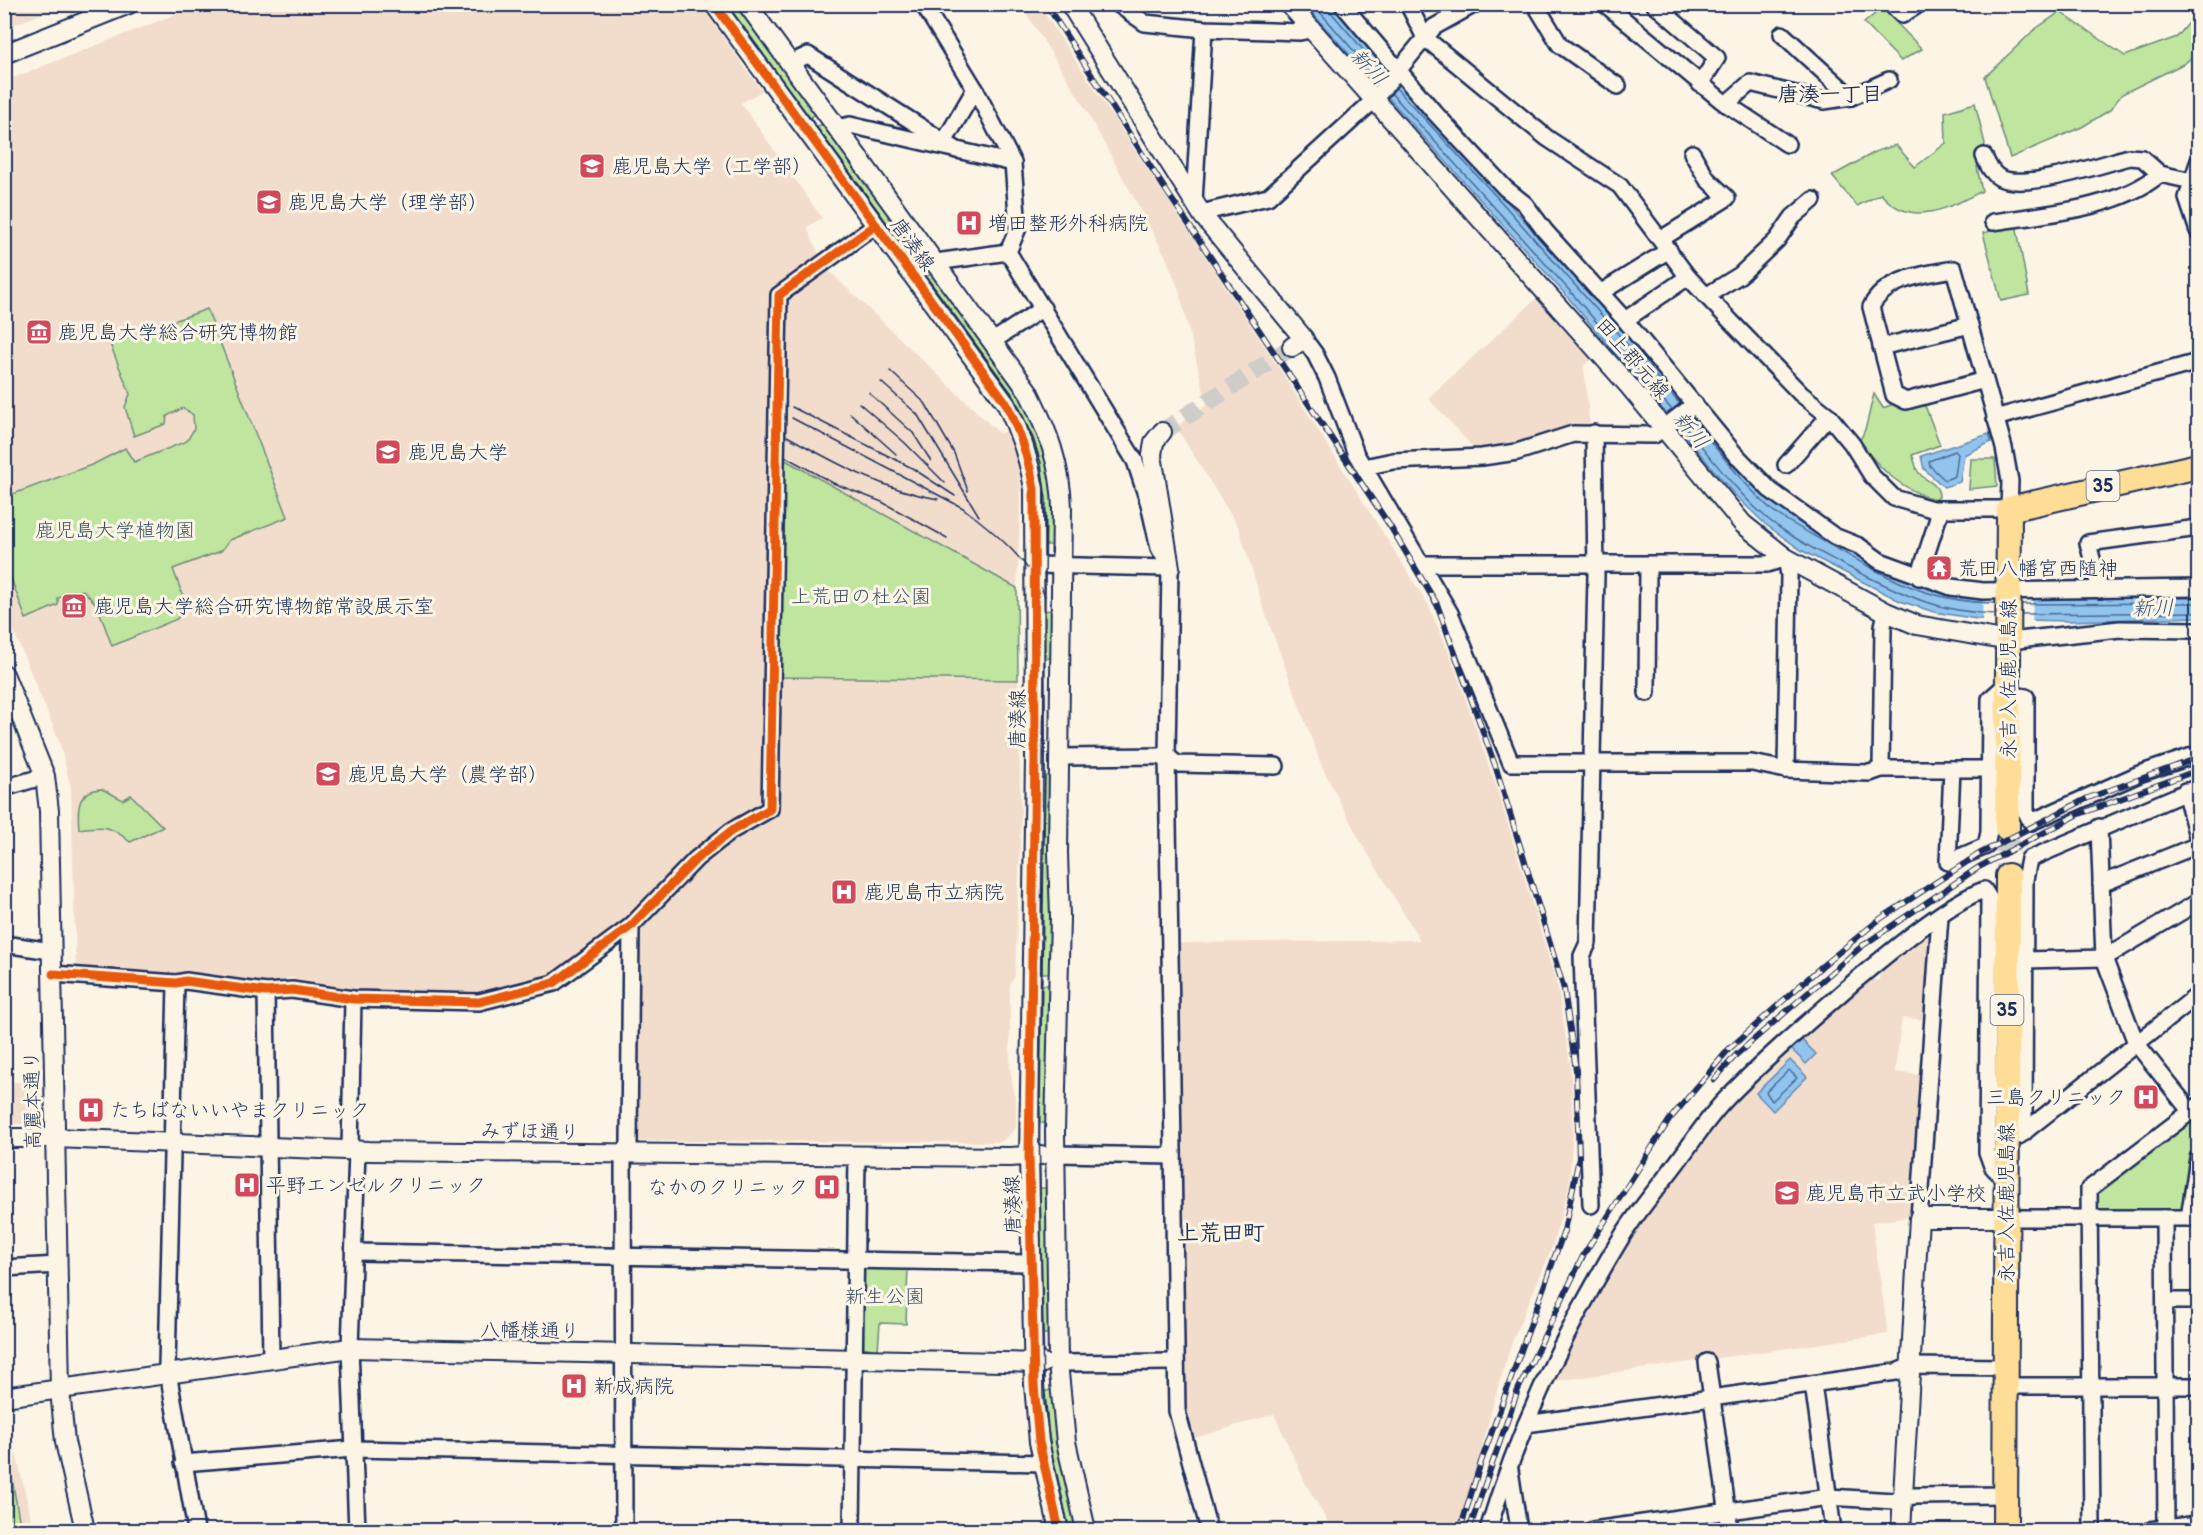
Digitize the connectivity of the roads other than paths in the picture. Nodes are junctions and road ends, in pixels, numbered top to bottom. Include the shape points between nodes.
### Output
1 (129, 4) edge
2 (714, 4) edge
3 (747, 4) edge
4 (924, 4) edge
5 (1070, 4) edge
6 (1118, 4) edge
7 (1289, 4) edge
8 (1342, 4) edge
9 (1408, 4) edge
10 (1474, 4) edge
11 (1535, 4) edge
12 (1605, 4) edge
13 (1654, 4) edge
14 (1892, 4) edge
15 (1918, 4) edge
16 (1204, 29) junction
17 (1310, 30) junction
18 (1782, 34) dead end
19 (1425, 38) junction
20 (4, 54) edge
21 (790, 63) junction
22 (1399, 70) junction
23 (1888, 80) dead end
24 (1700, 84) junction
25 (1618, 86) dead end
26 (975, 89) junction
27 (1851, 97) junction
28 (1375, 99) junction
29 (1726, 104) junction
30 (837, 128) junction
31 (1787, 144) dead end
32 (950, 146) junction
33 (1692, 153) dead end
34 (1984, 156) dead end
35 (1013, 163) junction
36 (2199, 163) edge
37 (2160, 174) junction
38 (2192, 181) junction
39 (1813, 200) dead end
40 (1197, 208) junction
41 (1993, 222) dead end
42 (876, 225) junction
43 (2198, 226) edge
44 (1665, 244) junction
45 (1008, 252) junction
46 (936, 262) junction
47 (1688, 277) junction
48 (1600, 293) junction
49 (1706, 296) junction
50 (1043, 308) junction
51 (1625, 320) junction
52 (1970, 324) junction
53 (993, 341) junction
54 (1298, 343) joint
55 (1881, 347) junction
56 (2199, 362) edge
57 (1985, 381) junction
58 (1695, 404) junction
59 (1829, 416) junction
60 (1995, 418) junction
61 (1665, 428) junction
62 (1162, 432) tunnel mouth
63 (1594, 433) junction
64 (1786, 465) dead end
65 (2199, 466) edge
66 (1364, 467) junction
67 (1941, 509) junction
68 (2009, 509) junction
69 (2199, 528) edge
70 (1786, 558) junction
71 (1062, 564) junction
72 (1421, 564) junction
73 (1648, 564) junction
74 (1035, 565) junction
75 (1593, 565) junction
76 (1170, 568) junction
77 (1919, 577) junction
78 (2199, 588) edge
79 (2008, 590) junction
80 (2100, 590) junction
81 (1886, 612) junction
82 (2199, 630) edge
83 (2009, 641) junction
84 (4, 674) edge
85 (2009, 688) junction
86 (1647, 693) dead end
87 (2199, 754) edge
88 (1167, 756) junction
89 (1059, 757) junction
90 (1592, 761) junction
91 (1276, 766) dead end
92 (1881, 769) junction
93 (1952, 769) junction
94 (1989, 769) junction
95 (1786, 770) junction
96 (45, 776) junction
97 (4, 788) edge
98 (2192, 789) edge
99 (2099, 827) junction
100 (2007, 828) tunnel mouth
101 (2199, 843) edge
102 (2008, 876) tunnel mouth
103 (2101, 884) junction
104 (2199, 902) edge
105 (1940, 916) junction
106 (631, 926) junction
107 (4, 944) edge
108 (51, 951) junction
109 (2104, 958) junction
110 (2025, 960) junction
111 (52, 974) junction
112 (176, 983) junction
113 (266, 992) junction
114 (2199, 995) edge
115 (353, 999) junction
116 (2136, 1043) junction
117 (2196, 1111) edge
118 (4, 1138) edge
119 (55, 1138) junction
120 (2015, 1139) junction
121 (170, 1142) junction
122 (267, 1146) junction
123 (354, 1150) junction
124 (1055, 1154) junction
125 (623, 1155) junction
126 (857, 1155) junction
127 (1029, 1156) junction
128 (1173, 1156) junction
129 (2199, 1158) edge
130 (2007, 1183) junction
131 (1591, 1205) dead end
132 (1919, 1218) junction
133 (2007, 1218) junction
134 (2089, 1218) junction
135 (2164, 1218) junction
136 (2194, 1218) edge
137 (355, 1252) junction
138 (623, 1258) junction
139 (856, 1261) junction
140 (1032, 1263) junction
141 (58, 1265) junction
142 (4, 1268) edge
143 (2165, 1301) junction
144 (2199, 1301) edge
145 (350, 1348) junction
146 (624, 1354) junction
147 (854, 1359) junction
148 (271, 1360) junction
149 (1176, 1362) junction
150 (1707, 1362) dead end
151 (1033, 1363) junction
152 (1058, 1363) junction
153 (1911, 1366) junction
154 (167, 1375) junction
155 (2004, 1377) junction
156 (1813, 1383) junction
157 (2092, 1386) junction
158 (2199, 1386) edge
159 (2165, 1387) junction
160 (60, 1390) junction
161 (4, 1396) edge
162 (1713, 1399) junction
163 (1526, 1424) junction
164 (353, 1449) junction
165 (624, 1456) junction
166 (852, 1460) junction
167 (183, 1463) junction
168 (1043, 1463) junction
169 (1510, 1470) junction
170 (2006, 1495) junction
171 (1829, 1497) junction
172 (1902, 1499) junction
173 (1727, 1513) junction
174 (2199, 1524) edge
175 (1627, 1528) edge
176 (2166, 1529) edge
177 (85, 1530) edge
178 (196, 1530) edge
179 (357, 1530) edge
180 (624, 1530) edge
181 (852, 1530) edge
182 (1059, 1530) edge
183 (1086, 1530) edge
184 (1209, 1530) edge
185 (1488, 1530) edge
186 (1519, 1530) edge
187 (1593, 1530) edge
188 (1730, 1530) edge
189 (1833, 1530) edge
190 (1900, 1530) edge
191 (2005, 1530) edge
192 (2092, 1530) edge
193 (2150, 1530) edge

1 - 20 street
2 - 42 street, 唐湊線
3 - 21 street, 唐湊線
4 - 26 street
5 - 40 street
6 - 16 street via 1145,23
7 - 17 street, 田上郡元線
8 - 22 street
9 - 19 street
10 - 19 street via 1434,27
11 - 25 street via 1560,45
12 - 24 street
13 - 24 street via 1717,58
14 - 15 street via 1902,15
16 - 17 street
16 - 40 street
17 - 28 street, 田上郡元線
18 - 27 street
19 - 22 street
19 - 44 street via 1547,138 1620,186
21 - 30 street, 唐湊線
21 - 32 street via 808,55
22 - 28 street
22 - 48 street via 1505,188 1526,204
23 - 27 street
24 - 29 street
26 - 32 street
26 - 35 street
27 - 29 street via 1824,100 1750,83
28 - 40 street via 1268,197
28 - 61 street, 田上郡元線
29 - 31 street
30 - 32 street via 850,125
30 - 46 street, 唐湊線
32 - 35 street
33 - 44 street via 1707,179 1727,198
34 - 37 street via 1998,177 2012,181 2048,178 2129,157 2142,158
35 - 45 street via 1018,228
36 - 38 street
37 - 38 street
37 - 41 street via 2105,202
38 - 43 street via 2187,198
39 - 49 street via 1740,275
40 - 54 street
42 - 74 street, 唐湊線 via 1006,403 1023,438 1034,489
42 - 106 street via 779,295 770,809 731,831 696,859
44 - 47 street
44 - 48 street
45 - 46 street
45 - 50 street
46 - 53 street, 唐湊線
47 - 49 street
47 - 51 street
48 - 51 street
49 - 59 street via 1801,394
50 - 53 street
50 - 76 street via 1135,461 1159,548
51 - 58 street
52 - 55 street
52 - 55 street via 1954,269 1922,275 1877,294 1871,307
52 - 57 street
53 - 71 street, 唐湊線 via 1028,391 1056,454 1061,482
54 - 66 street via 1319,362
55 - 57 street via 1894,395 1906,401
56 - 60 street
57 - 60 street
58 - 61 street
58 - 77 street via 1734,453 1790,506 1834,536
59 - 64 street
59 - 67 street via 1872,476 1893,498
60 - 68 street via 2009,473
61 - 63 street via 1654,435
61 - 70 street, 田上郡元線 via 1743,524
62 - 76 street via 1154,442 1152,455
63 - 66 street via 1564,437 1516,452 1401,460
63 - 75 street
65 - 68 main road, 35
66 - 72 street
67 - 68 street
67 - 77 street
68 - 79 main road, 永吉入佐鹿児島線
69 - 80 street via 2088,543
70 - 73 street via 1767,564
70 - 81 street, 田上郡元線
70 - 95 street
71 - 74 street
71 - 76 street
71 - 89 street, 唐湊線
72 - 75 street
72 - 90 street via 1450,613 1511,763
73 - 75 street
73 - 86 street
74 - 127 street, 唐湊線
75 - 90 street via 1596,575
76 - 88 street
77 - 79 street via 1951,587
78 - 80 street
79 - 80 street
79 - 83 main road, 永吉入佐鹿児島線
81 - 83 street, 田上郡元線 via 1917,625
81 - 92 street
82 - 83 street via 2120,629
83 - 85 main road, 永吉入佐鹿児島線
84 - 96 street, 高麗本通り
85 - 87 street via 2026,697 2026,812 2031,822 2139,774
85 - 94 street via 1990,699
85 - 100 main road, 永吉入佐鹿児島線
88 - 89 street
88 - 91 street via 1177,764
88 - 128 street
89 - 124 street, 唐湊線
90 - 95 street via 1752,763
90 - 131 street via 1588,943 1582,956
92 - 93 street
92 - 95 street via 1870,773
93 - 94 street
93 - 94 street via 1948,862 1986,846
96 - 97 street
96 - 108 street, 高麗本通り
98 - 99 street
98 - 101 street
99 - 103 street
99 - 110 street via 2029,859 2025,880
101 - 103 street
102 - 120 main road, 永吉入佐鹿児島線 / 35
103 - 109 street
104 - 109 street
105 - 130 street via 1984,890 1989,898 1987,1152 1992,1167
105 - 132 street
105 - 163 street via 1847,989 1723,1102 1622,1237 1572,1324
106 - 115 street via 554,983 480,1002
106 - 125 street via 629,1143
107 - 108 street
108 - 111 street, 高麗本通り
109 - 110 street
109 - 116 street
110 - 120 street
111 - 112 street
111 - 119 street, 高麗本通り
112 - 113 street
112 - 121 street
113 - 115 street via 292,990
113 - 122 street
114 - 116 street
115 - 123 street
116 - 117 street
116 - 120 street
117 - 134 street via 2089,1189
118 - 119 street, みずほ通り
119 - 121 street, みずほ通り
119 - 141 street, 高麗本通り
120 - 130 main road, 永吉入佐鹿児島線 / 35
121 - 122 street, みずほ通り
121 - 154 street
122 - 123 street, みずほ通り
122 - 148 street
123 - 125 street, みずほ通り
123 - 137 street
124 - 127 street, みずほ通り
124 - 128 street
124 - 152 street, 唐湊線
125 - 126 street, みずほ通り
125 - 138 street
126 - 127 street, みずほ通り
126 - 139 street
127 - 140 street, 唐湊線
128 - 149 street
129 - 136 street
130 - 133 main road, 永吉入佐鹿児島線 / 35
132 - 133 street
132 - 153 street
133 - 134 street
133 - 155 main road, 永吉入佐鹿児島線 / 35
134 - 135 street
134 - 157 street
135 - 136 street
135 - 143 street
137 - 138 street
137 - 145 street
138 - 139 street
138 - 146 street
139 - 140 street
139 - 147 street
140 - 151 street, 唐湊線
141 - 142 street
141 - 160 street, 高麗本通り
143 - 144 street
143 - 159 street
145 - 146 street, 八幡様通り
145 - 148 street, 八幡様通り
145 - 164 street
146 - 147 street, 八幡様通り
146 - 165 street
147 - 151 street, 八幡様通り
147 - 166 street
148 - 154 street, 八幡様通り
149 - 152 street
149 - 184 street via 1177,1411
150 - 162 street
151 - 152 street, 八幡様通り
151 - 168 street, 唐湊線
152 - 183 street, 唐湊線 via 1066,1442
153 - 155 street
153 - 156 street
153 - 172 street
154 - 160 street, 八幡様通り
154 - 167 street
155 - 157 street
155 - 170 main road, 永吉入佐鹿児島線 / 35
156 - 162 street
156 - 171 street
157 - 159 street
157 - 192 street
158 - 159 street
159 - 176 street
160 - 161 street, 八幡様通り
160 - 177 street, 高麗本通り via 65,1442
162 - 163 street
162 - 173 street
163 - 169 street
164 - 165 street
164 - 167 street
164 - 179 street
165 - 166 street
165 - 180 street
166 - 168 street
166 - 181 street
167 - 178 street
168 - 182 street, 唐湊線
169 - 185 street
169 - 186 street
170 - 172 street
170 - 191 main road, 永吉入佐鹿児島線 / 35
171 - 172 street
171 - 173 street
171 - 189 street
172 - 190 street
173 - 175 street
173 - 188 street
174 - 176 street
175 - 187 street
176 - 193 street

